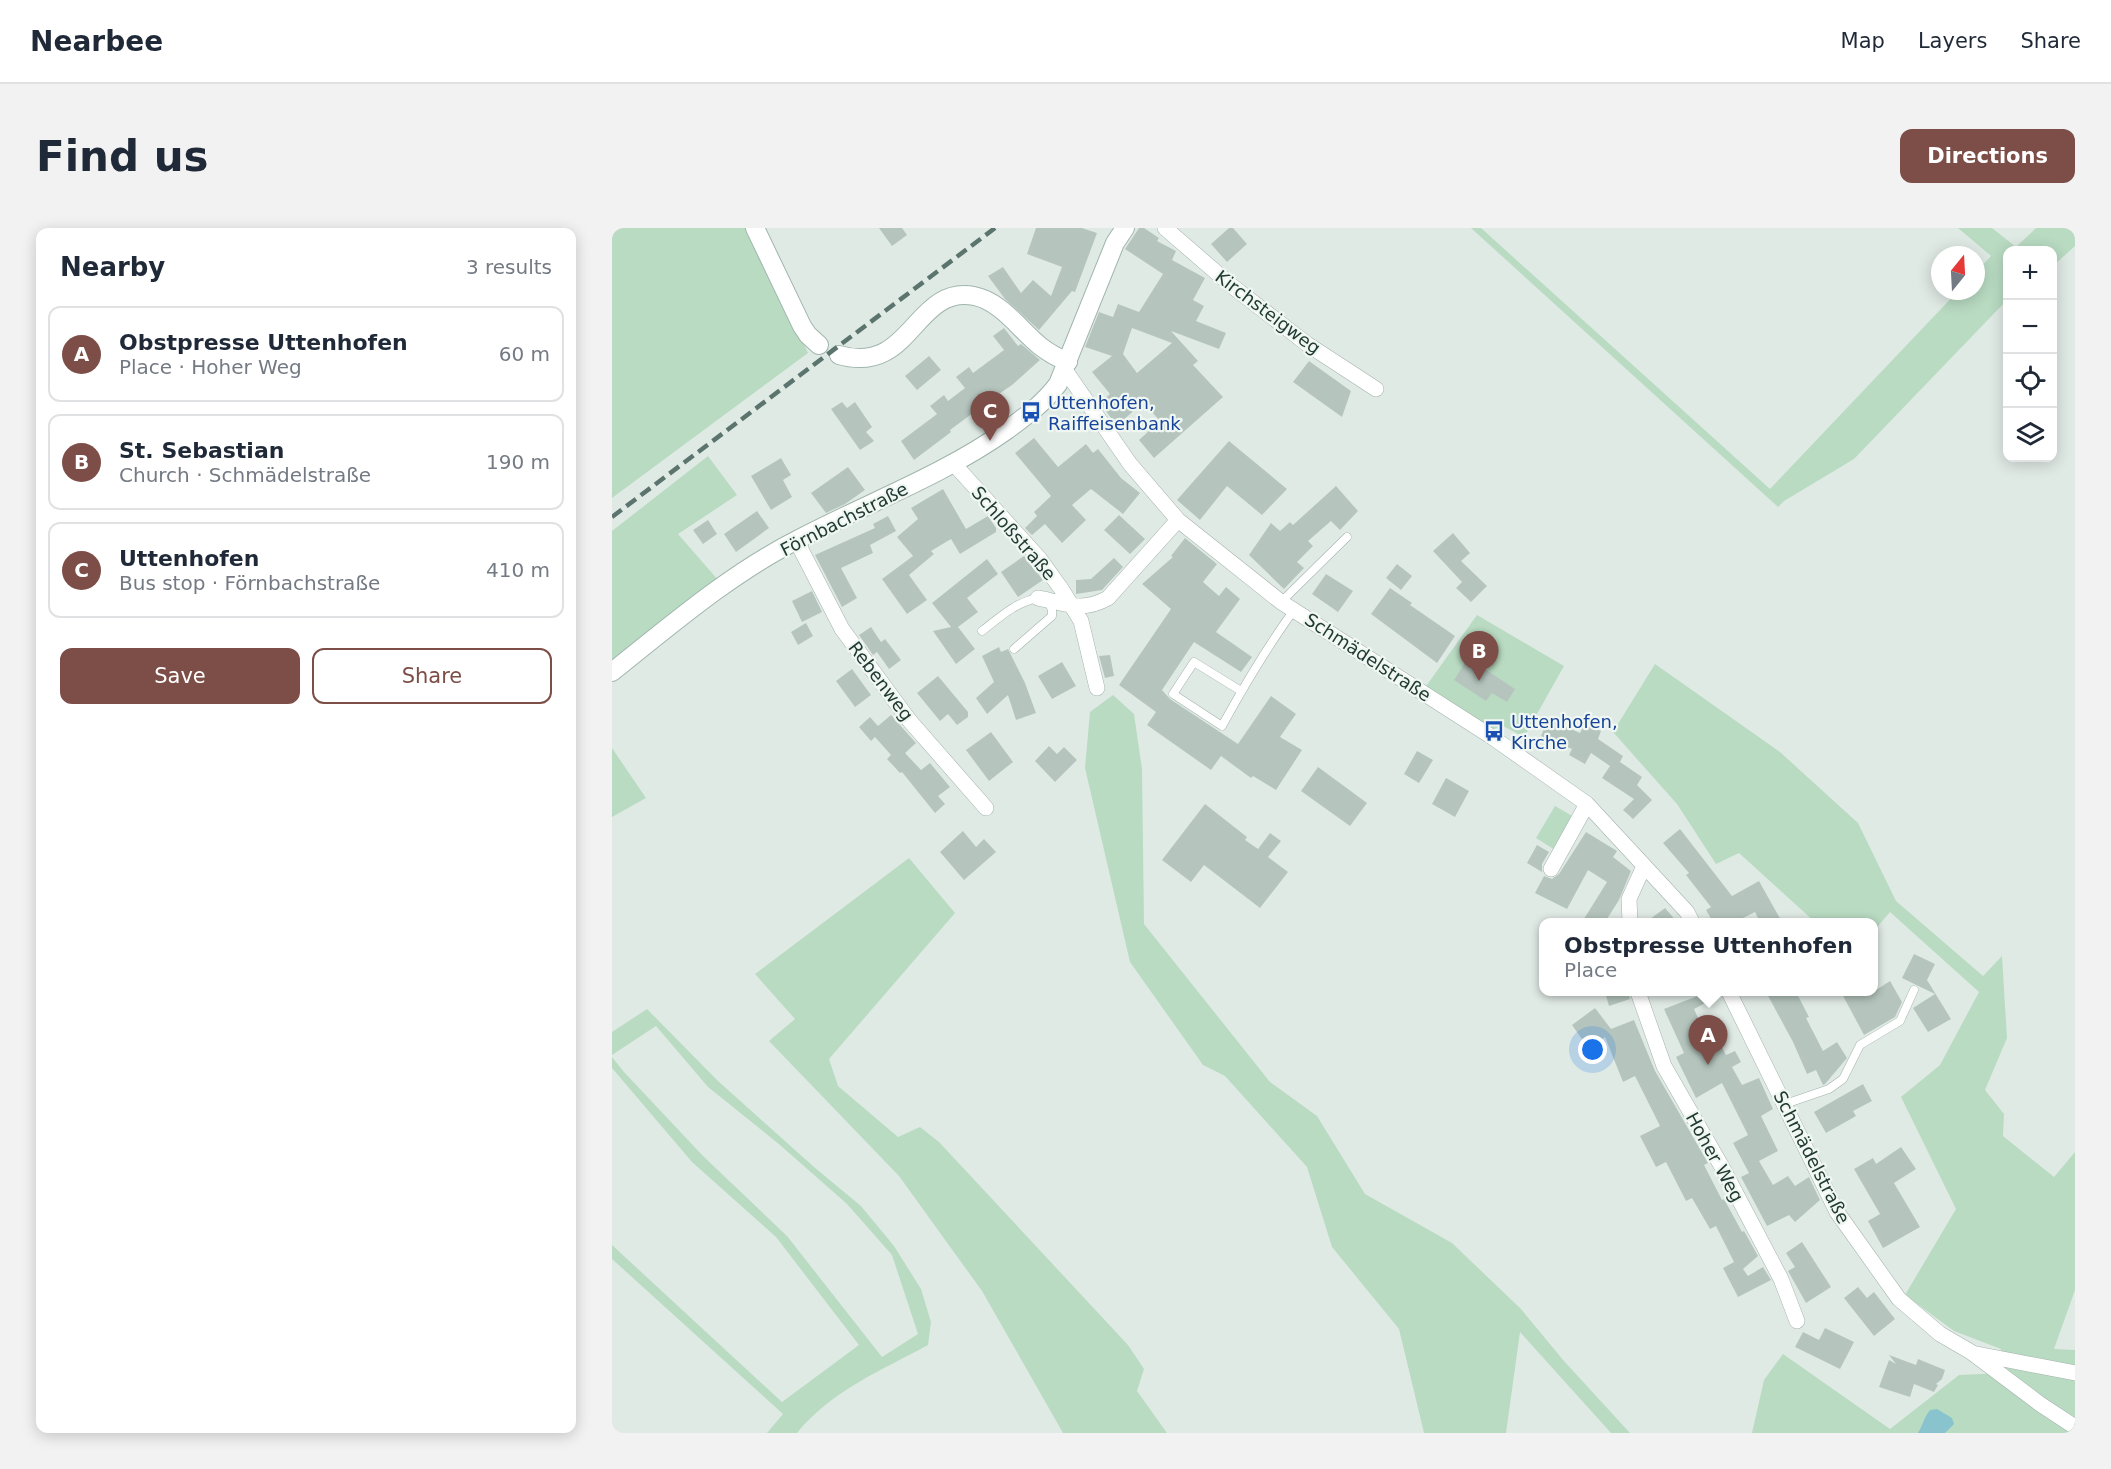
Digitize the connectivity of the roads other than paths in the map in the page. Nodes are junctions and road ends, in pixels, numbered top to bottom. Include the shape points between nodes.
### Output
1 (754, 228) edge
2 (1125, 228) edge
3 (1165, 228) edge
4 (819, 345) dead end
5 (839, 355) dead end
6 (1067, 366) junction
7 (1376, 389) dead end
8 (953, 463) junction
9 (1178, 520) junction
10 (1347, 537) dead end
11 (795, 540) junction
12 (1043, 599) junction
13 (1072, 605) junction
14 (1287, 606) junction
15 (982, 631) dead end
16 (1014, 649) dead end
17 (612, 672) edge
18 (1097, 688) dead end
19 (1241, 691) junction
20 (1587, 804) junction
21 (986, 808) dead end
22 (1644, 866) junction
23 (1551, 869) dead end
24 (1630, 918) edge
25 (1690, 918) edge
26 (1914, 990) dead end
27 (1639, 996) edge
28 (1731, 996) edge
29 (1785, 1104) junction
30 (1797, 1322) dead end
31 (1971, 1352) junction
32 (2075, 1373) edge
33 (2075, 1427) edge

1 - 4 street via 802,326
2 - 6 street, Förnbachstraße via 1115,243
3 - 7 street, Kirchsteigweg via 1307,344
5 - 6 street via 862,358 892,349 930,309 951,297 965,296 996,306
6 - 8 street, Förnbachstraße via 1049,396 1031,412
6 - 9 street, Schmädelstraße via 1130,464
8 - 11 street, Förnbachstraße
8 - 13 street, Schloßstraße via 1039,558
9 - 13 street, Schloßstraße via 1108,598 1090,606
9 - 14 street, Schmädelstraße
10 - 14 lane
11 - 17 street, Förnbachstraße via 723,586
11 - 21 street, Rebenweg via 842,629 909,720
12 - 13 street, Schloßstraße
12 - 15 lane, Schloßstraße via 1028,600 1009,609
12 - 16 lane via 1052,616
13 - 18 street, Schloßstraße via 1081,621
14 - 19 lane
14 - 20 street, Schmädelstraße via 1492,737
19 - 19 lane via 1222,726 1173,694 1194,662
20 - 22 street, Schmädelstraße
20 - 23 street
22 - 24 street via 1629,899
22 - 25 street, Schmädelstraße
26 - 29 lane via 1900,1021 1860,1045 1843,1079 1829,1089
27 - 30 street, Hoher Weg via 1664,1066 1781,1279
28 - 29 street, Schmädelstraße
29 - 31 street, Schmädelstraße via 1837,1212 1899,1299 1940,1334
31 - 32 street
31 - 33 street

